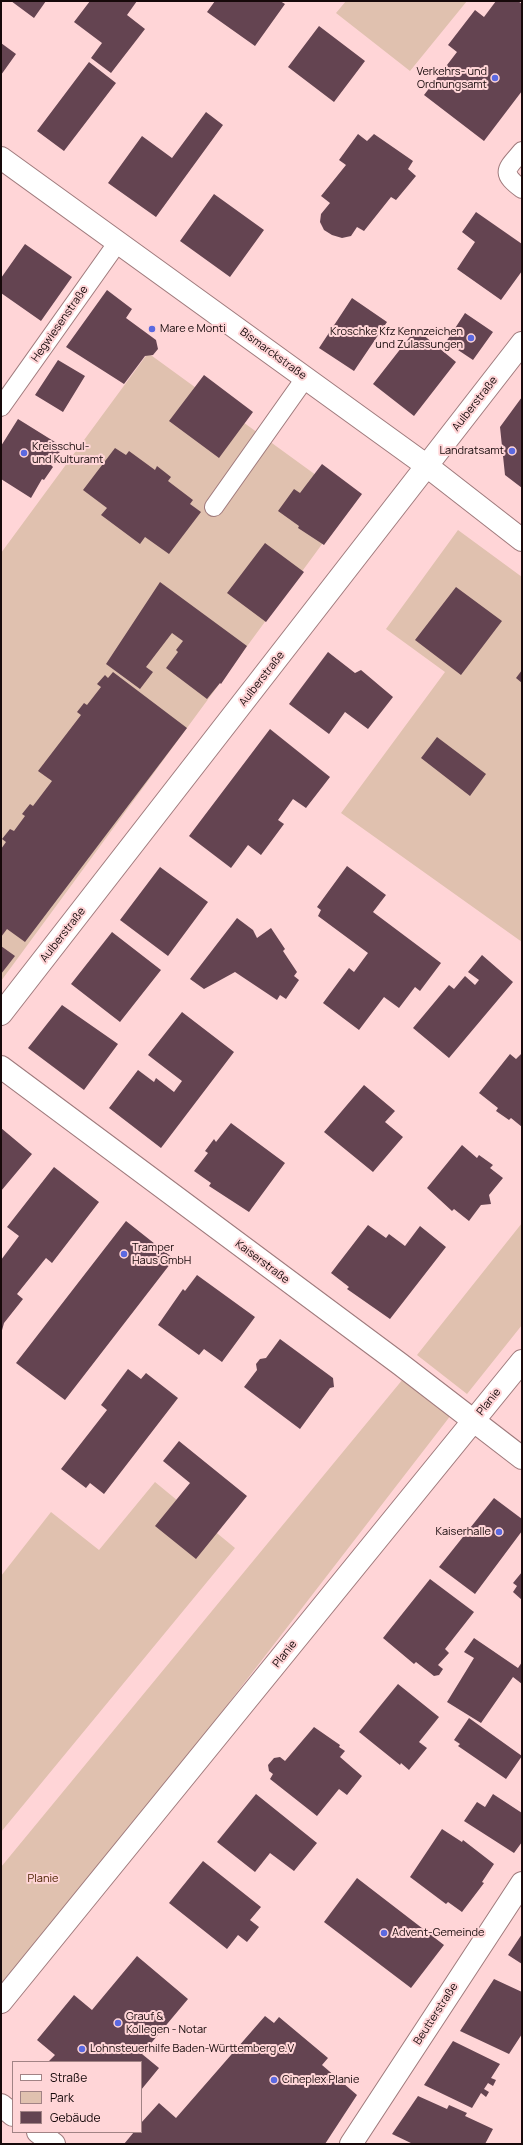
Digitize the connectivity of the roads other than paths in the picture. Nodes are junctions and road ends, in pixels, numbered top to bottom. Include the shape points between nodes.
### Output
1 (522, 151) edge
2 (1, 158) edge
3 (522, 189) edge
4 (118, 242) junction
5 (522, 343) edge
6 (306, 378) junction
7 (1, 407) edge
8 (427, 466) junction
9 (214, 507) dead end
10 (522, 540) edge
11 (1, 1014) edge
12 (1, 1067) edge
13 (522, 1361) edge
14 (474, 1421) junction
15 (522, 1458) edge
16 (522, 1883) edge
17 (1, 2002) edge
18 (39, 2133) edge
19 (54, 2144) edge
20 (351, 2144) edge

1 - 3 lane via 507,169 510,180
2 - 4 street, Bismarckstraße
4 - 6 street, Bismarckstraße
4 - 7 lane, Hegwiesenstraße
5 - 8 street, Aulberstraße
6 - 8 street, Bismarckstraße
6 - 9 lane
8 - 10 street, Bismarckstraße
8 - 11 street, Aulberstraße
12 - 14 street, Kaiserstraße
13 - 14 street, Planie
14 - 15 street, Kaiserstraße
14 - 17 street, Planie
16 - 20 street, Beutterstraße
18 - 19 street

